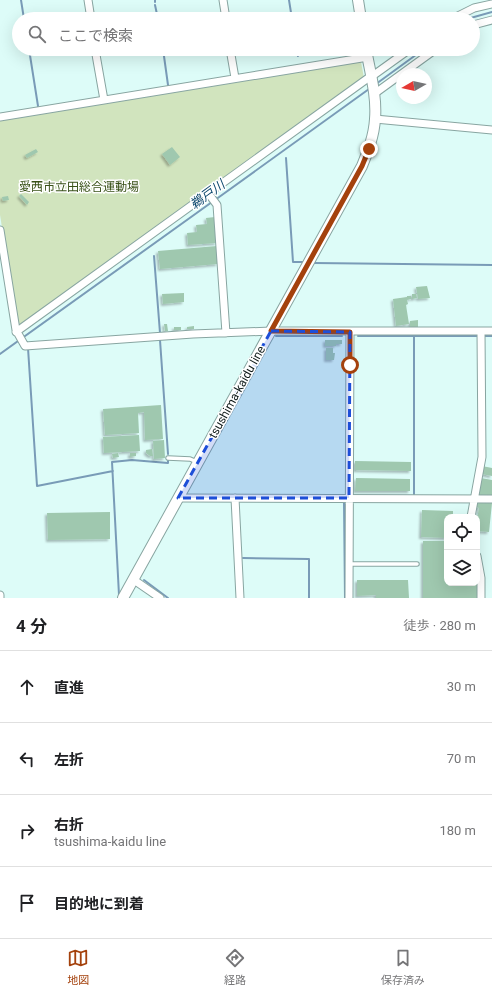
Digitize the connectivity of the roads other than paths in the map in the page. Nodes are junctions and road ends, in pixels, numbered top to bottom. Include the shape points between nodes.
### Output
1 (88, 0) edge
2 (223, 0) edge
3 (358, 0) edge
4 (492, 4) edge
5 (90, 12) edge
6 (225, 12) edge
7 (361, 12) edge
8 (466, 12) edge
9 (492, 20) edge
10 (480, 23) edge
11 (96, 56) edge
12 (231, 56) edge
13 (351, 56) edge
14 (367, 56) edge
15 (401, 56) edge
16 (426, 56) edge
17 (235, 78) junction
18 (371, 78) junction
19 (374, 93) junction
20 (104, 100) junction
21 (0, 117) edge
22 (375, 119) junction
23 (492, 130) edge
24 (209, 195) junction
25 (0, 230) edge
26 (2, 250) edge
27 (271, 331) junction
28 (482, 331) junction
29 (492, 331) edge
30 (350, 332) junction
31 (17, 333) junction
32 (226, 333) junction
33 (168, 458) dead end
34 (198, 462) junction
35 (178, 498) junction
36 (235, 498) junction
37 (349, 498) junction
38 (474, 499) junction
39 (492, 499) edge
40 (472, 514) edge
41 (349, 564) junction
42 (417, 564) dead end
43 (480, 572) edge
44 (134, 580) junction
45 (0, 595) edge
46 (0, 598) edge
47 (123, 598) edge
48 (160, 598) edge
49 (240, 598) edge
50 (349, 598) edge
51 (481, 598) edge

1 - 5 street
2 - 6 street
3 - 7 main road
4 - 8 street
9 - 10 street
11 - 20 street
12 - 17 street
13 - 17 street
14 - 18 main road, tsushima-kaidu line
15 - 18 street
16 - 19 street
17 - 20 street
18 - 19 main road, tsushima-kaidu line
18 - 24 street
19 - 22 main road, tsushima-kaidu line
20 - 21 street
22 - 23 street
22 - 27 main road, tsushima-kaidu line via 369,149 362,166
24 - 31 street
24 - 32 street via 216,204
25 - 26 street
26 - 31 street
27 - 30 street
27 - 32 street
27 - 34 main road, tsushima-kaidu line
28 - 29 street
28 - 30 street
28 - 38 street via 482,457
30 - 37 street
31 - 32 street via 25,346
33 - 34 lane
34 - 35 main road, tsushima-kaidu line
35 - 36 street
35 - 44 main road, tsushima-kaidu line
36 - 37 street
36 - 49 street
37 - 38 street
37 - 41 street
38 - 39 street
38 - 40 street
41 - 42 lane
41 - 50 street
43 - 51 street
44 - 47 main road, tsushima-kaidu line
44 - 48 street
45 - 46 street

